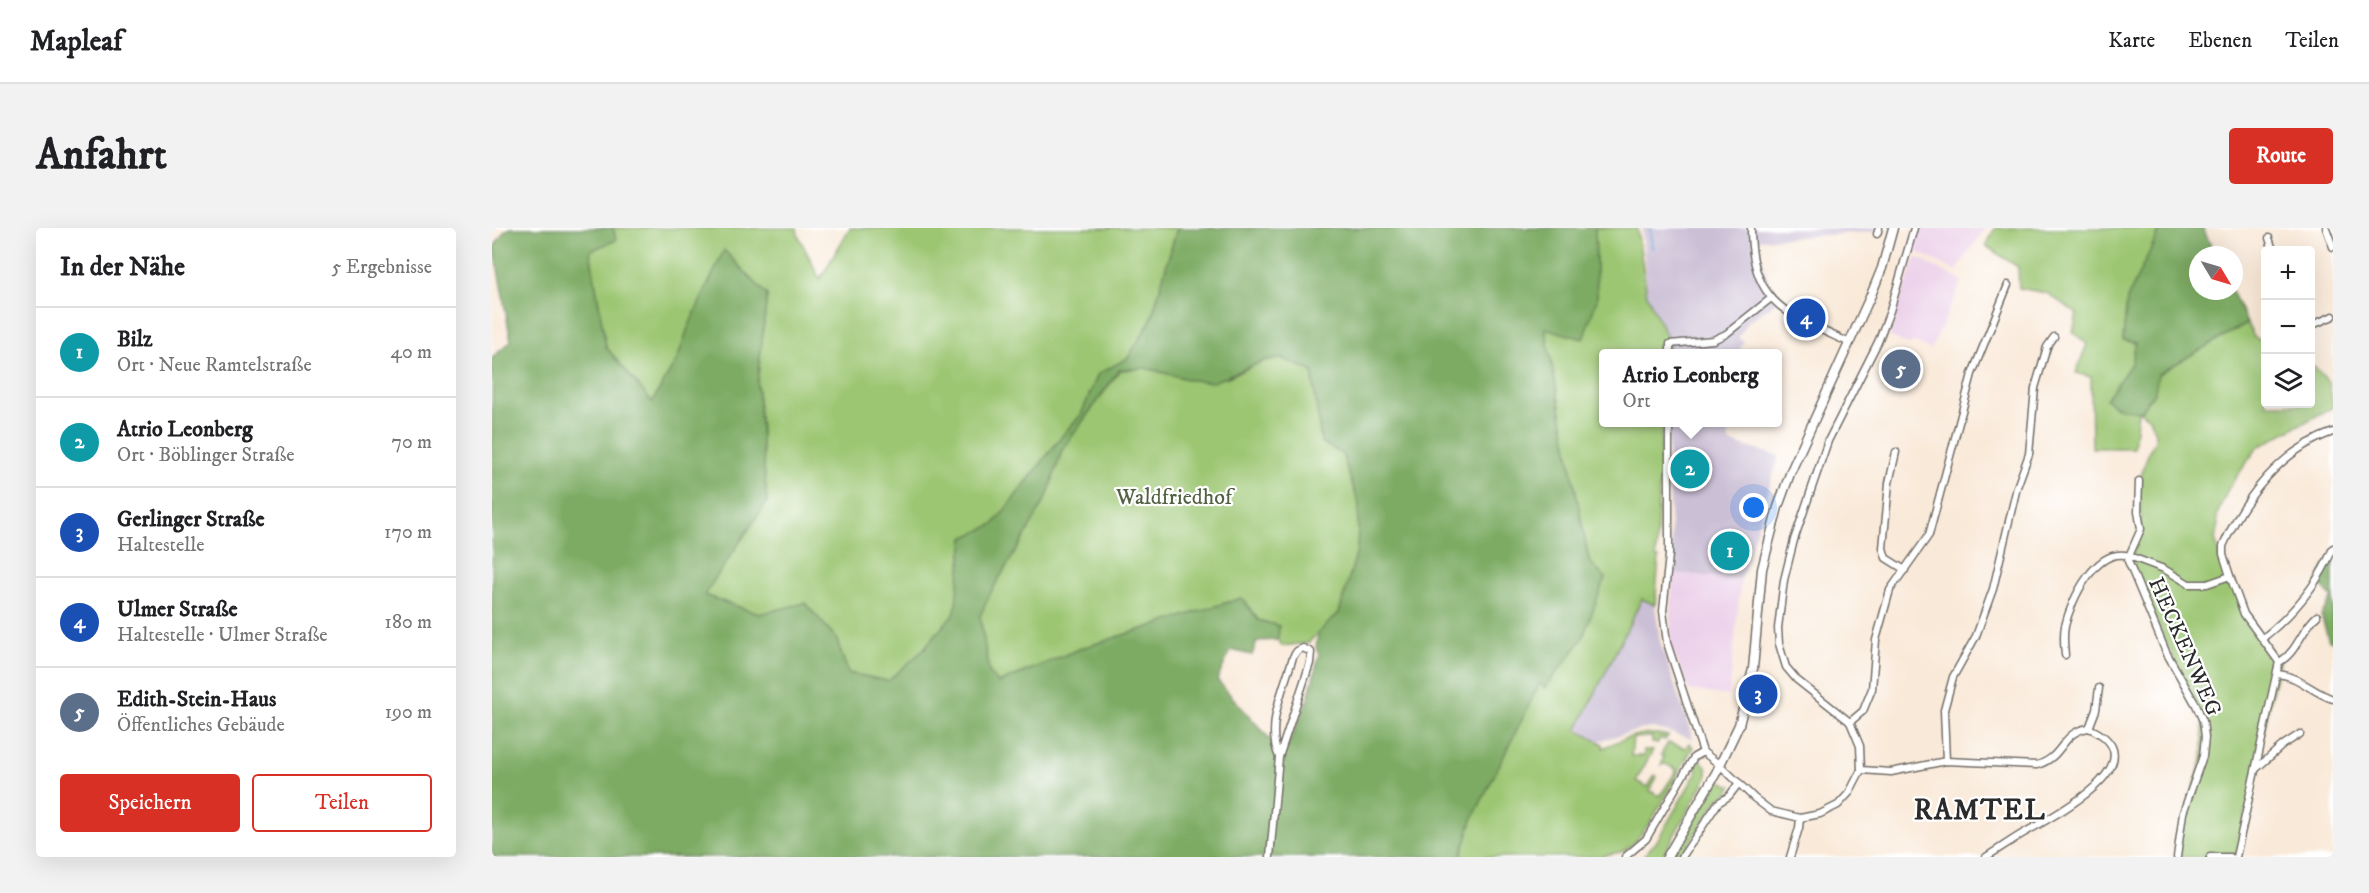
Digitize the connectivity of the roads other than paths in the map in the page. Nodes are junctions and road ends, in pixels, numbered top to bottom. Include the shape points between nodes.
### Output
1 (1751, 228) edge
2 (1893, 228) edge
3 (1914, 228) edge
4 (2326, 228) edge
5 (2269, 238) dead end
6 (2272, 246) edge
7 (2333, 247) edge
8 (2008, 285) dead end
9 (1770, 299) junction
10 (2333, 316) edge
11 (2315, 324) edge
12 (2054, 337) dead end
13 (1850, 343) junction
14 (1670, 349) edge
15 (1669, 427) edge
16 (2333, 432) edge
17 (1896, 452) dead end
18 (2139, 481) dead end
19 (2333, 548) edge
20 (2129, 556) junction
21 (1905, 570) junction
22 (2230, 576) junction
23 (2317, 616) dead end
24 (2263, 638) junction
25 (2064, 655) dead end
26 (2279, 662) junction
27 (2278, 674) junction
28 (2099, 688) dead end
29 (2333, 699) edge
30 (1850, 722) junction
31 (2089, 728) junction
32 (2300, 734) dead end
33 (1704, 752) junction
34 (1279, 757) junction
35 (1946, 761) junction
36 (1720, 765) junction
37 (2257, 768) junction
38 (1862, 770) junction
39 (1739, 783) junction
40 (1800, 818) junction
41 (1270, 857) edge
42 (1624, 857) edge
43 (1667, 857) edge
44 (1682, 857) edge
45 (1790, 857) edge
46 (1986, 857) edge
47 (2177, 857) edge
48 (2210, 857) edge
49 (2230, 857) edge
50 (2236, 857) edge

1 - 9 street via 1759,275
2 - 13 main road via 1882,268
3 - 30 street via 1878,342 1828,441 1797,529 1779,618 1779,644 1786,667
4 - 7 street
5 - 6 street
8 - 21 street via 1972,374 1929,535
9 - 13 street via 1802,322
9 - 14 street via 1725,334 1713,340 1670,344
10 - 11 street
12 - 35 street via 2047,347 2035,388 2029,454 2017,487 1993,589 1976,636 1953,676 1944,710
13 - 36 main road via 1778,507 1758,594 1756,648 1749,690 1739,725
15 - 33 street via 1669,555 1663,611 1667,643
16 - 22 street via 2301,446 2253,495 2223,546
17 - 21 street via 1883,548 1886,558
18 - 20 street, HECKENWEG via 2140,529
19 - 24 street via 2317,581 2286,620
20 - 22 street, HECKENWEG via 2164,569 2189,585
20 - 25 street, HECKENWEG via 2114,555 2091,572 2068,613
20 - 47 street, HECKENWEG via 2127,561 2166,652 2196,705 2205,737 2203,756 2183,813
21 - 30 street via 1885,604 1876,640 1872,689 1863,711
22 - 24 street via 2244,614
23 - 26 street
24 - 26 street
26 - 27 street
27 - 29 street via 2299,680
27 - 37 street
28 - 31 street via 2097,710
30 - 38 street via 1860,746
31 - 35 street via 2072,733 2056,756 2037,765
31 - 46 street via 2101,733 2113,748 2111,767 2103,779 2070,806
32 - 37 street
33 - 36 street
33 - 42 street via 1694,757 1646,839
34 - 34 street via 1310,663 1311,652 1303,648 1293,657 1274,724
34 - 41 street
35 - 38 street via 1891,772
36 - 39 street
36 - 43 main road
37 - 50 street
38 - 40 street via 1838,805
39 - 40 street via 1771,811
39 - 44 street via 1718,803
40 - 45 street
48 - 49 street

